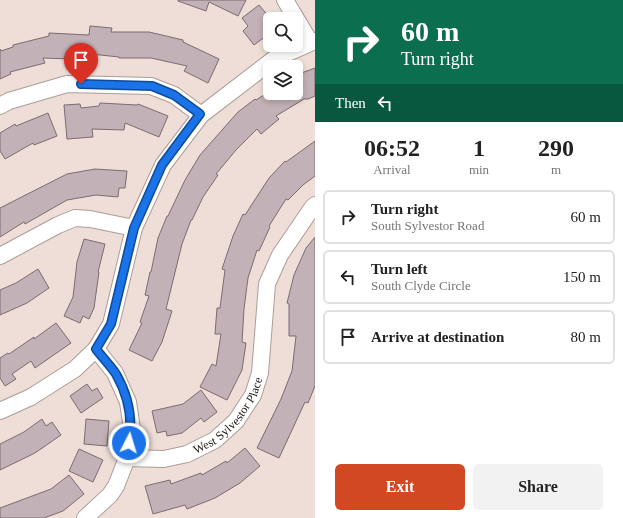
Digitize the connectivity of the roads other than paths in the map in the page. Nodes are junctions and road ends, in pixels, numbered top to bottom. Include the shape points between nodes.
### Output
1 (285, 0) edge
2 (312, 42) edge
3 (0, 106) edge
4 (200, 114) junction
5 (315, 206) edge
6 (134, 228) junction
7 (0, 256) edge
8 (96, 349) junction
9 (0, 411) edge
10 (127, 458) junction
11 (85, 518) edge

1 - 2 street
2 - 4 street via 274,59
3 - 4 street via 67,84 152,86 174,95
4 - 6 street via 162,165
5 - 10 street, West Sylvestor Place via 280,255 267,284 260,373 253,395 236,421 215,440 187,454 164,459
6 - 7 street via 75,218
6 - 8 street via 111,324
8 - 9 street via 75,369 31,397
8 - 10 street via 115,373 128,402 132,429
10 - 11 street via 110,495

